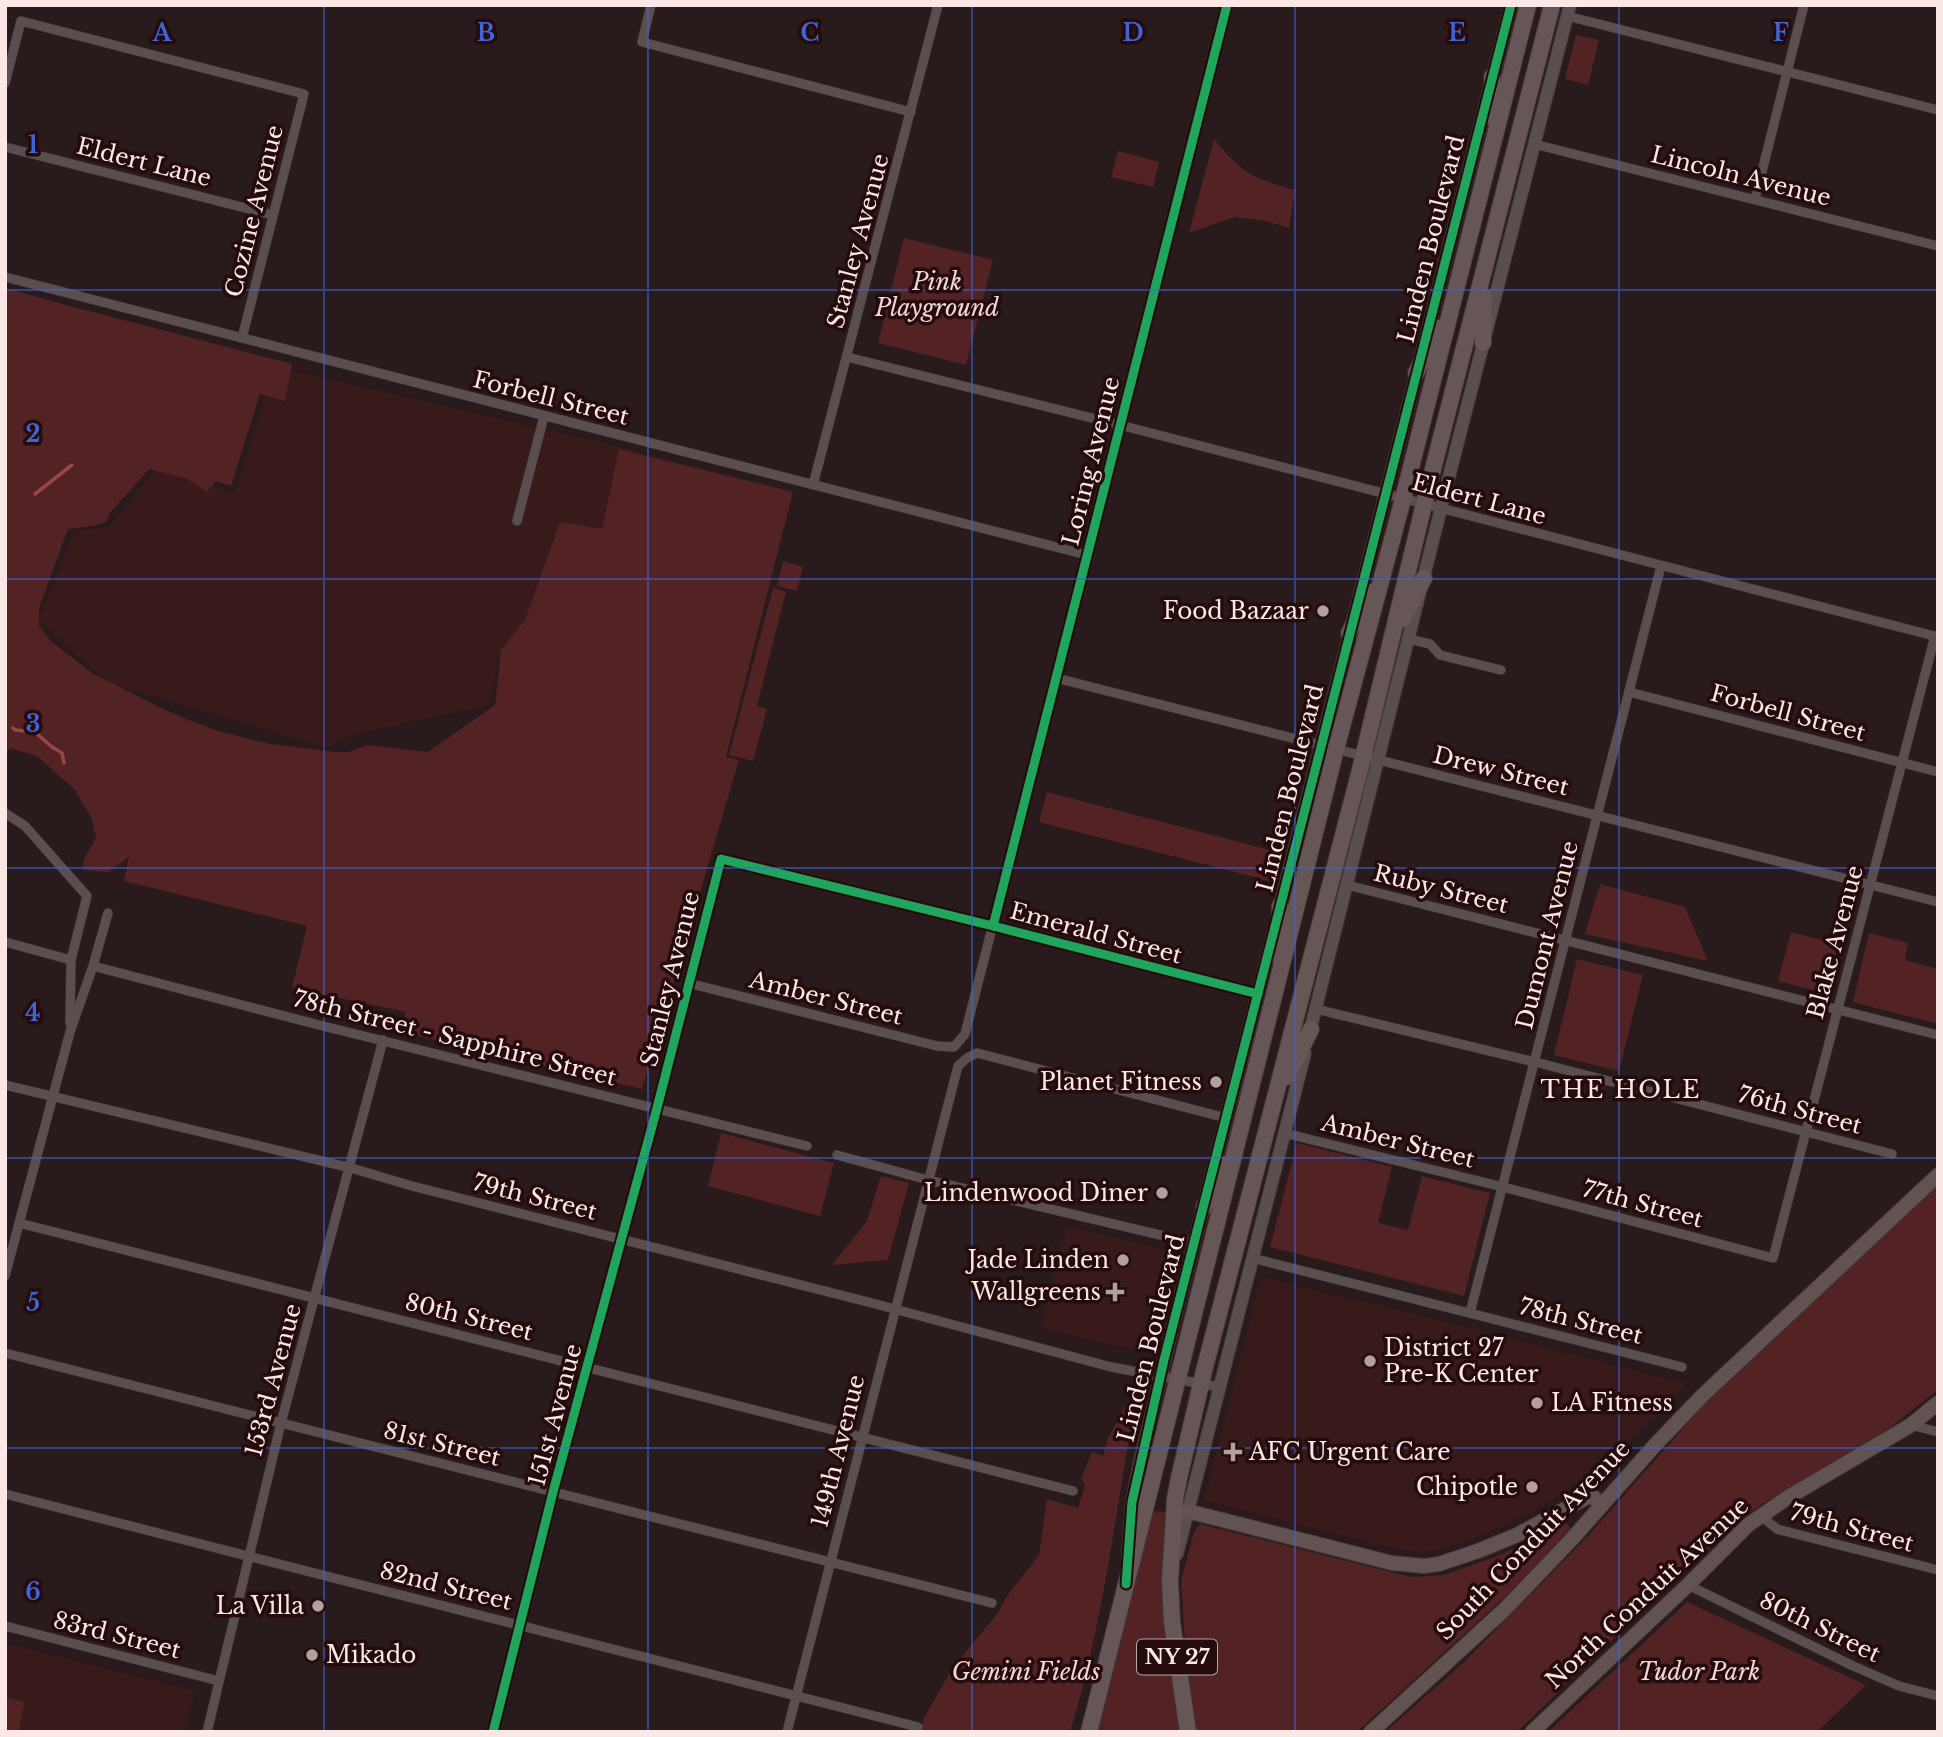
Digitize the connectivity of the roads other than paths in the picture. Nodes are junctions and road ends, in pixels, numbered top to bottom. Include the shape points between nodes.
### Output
1 (652, 5) edge
2 (938, 5) edge
3 (1227, 5) edge
4 (1511, 5) edge
5 (1528, 5) edge
6 (1804, 5) edge
7 (1559, 11) edge
8 (1787, 72) junction
9 (1492, 77) junction
10 (5, 83) edge
11 (1938, 110) edge
12 (911, 112) junction
13 (1496, 134) junction
14 (1534, 144) junction
15 (5, 147) edge
16 (1755, 199) junction
17 (273, 215) junction
18 (1938, 246) edge
19 (1484, 269) junction
20 (5, 277) edge
21 (1453, 301) junction
22 (242, 338) junction
23 (1483, 343) junction
24 (848, 357) junction
25 (1416, 373) junction
26 (544, 416) junction
27 (1120, 425) junction
28 (813, 485) junction
29 (1385, 494) junction
30 (1403, 499) junction
31 (1424, 504) junction
32 (1441, 508) junction
33 (517, 521) dead end
34 (1087, 555) junction
35 (1385, 565) junction
36 (1661, 566) junction
37 (1424, 578) junction
38 (1349, 634) junction
39 (1936, 636) edge
40 (1409, 639) junction
41 (1390, 647) junction
42 (1501, 670) dead end
43 (1056, 678) junction
44 (1629, 692) junction
45 (1328, 747) junction
46 (1371, 758) junction
47 (1902, 763) junction
48 (1938, 772) edge
49 (5, 813) edge
50 (1598, 816) junction
51 (721, 859) joint
52 (1347, 885) junction
53 (1870, 885) junction
54 (1938, 902) edge
55 (1280, 906) junction
56 (108, 913) dead end
57 (993, 926) junction
58 (1566, 940) junction
59 (5, 942) edge
60 (71, 960) junction
61 (93, 966) junction
62 (688, 983) junction
63 (1276, 991) junction
64 (1258, 994) junction
65 (1316, 1009) junction
66 (1838, 1009) junction
67 (1311, 1029) junction
68 (69, 1032) junction
69 (1938, 1035) edge
70 (383, 1040) junction
71 (954, 1047) joint
72 (1535, 1062) junction
73 (5, 1084) edge
74 (52, 1097) junction
75 (657, 1108) junction
76 (1271, 1111) junction
77 (1226, 1118) junction
78 (1806, 1131) junction
79 (1284, 1133) junction
80 (1239, 1141) junction
81 (807, 1146) dead end
82 (1892, 1154) dead end
83 (837, 1155) dead end
84 (351, 1168) junction
85 (1938, 1175) edge
86 (928, 1180) junction
87 (1503, 1187) junction
88 (1204, 1206) junction
89 (19, 1223) junction
90 (622, 1239) junction
91 (1194, 1243) junction
92 (1252, 1258) junction
93 (1773, 1258) joint
94 (5, 1276) edge
95 (315, 1298) junction
96 (894, 1309) junction
97 (1470, 1313) junction
98 (5, 1353) edge
99 (587, 1367) junction
100 (1682, 1367) dead end
101 (1160, 1377) junction
102 (1178, 1380) junction
103 (1201, 1384) junction
104 (1219, 1387) junction
105 (1938, 1403) edge
106 (281, 1423) junction
107 (1911, 1425) junction
108 (1938, 1432) edge
109 (862, 1437) junction
110 (553, 1492) junction
111 (1073, 1492) dead end
112 (5, 1494) edge
113 (1597, 1500) junction
114 (1181, 1509) junction
115 (1761, 1516) junction
116 (249, 1557) junction
117 (830, 1562) junction
118 (1938, 1570) edge
119 (1126, 1584) junction
120 (1688, 1585) junction
121 (992, 1603) dead end
122 (520, 1624) junction
123 (5, 1626) edge
124 (219, 1681) junction
125 (796, 1695) junction
126 (1938, 1696) edge
127 (918, 1727) dead end
128 (207, 1732) edge
129 (493, 1732) edge
130 (786, 1732) edge
131 (1089, 1732) edge
132 (1188, 1732) edge
133 (1371, 1732) edge
134 (1532, 1732) edge

1 - 12 street via 642,42
2 - 12 street, Stanley Avenue
3 - 27 street, Loring Avenue
4 - 9 street, Linden Boulevard
5 - 13 highway, Linden Boulevard / NY 27
6 - 8 street
7 - 8 street
7 - 14 street
7 - 19 highway, NY 27
8 - 11 street
8 - 16 street
9 - 13 highway
9 - 25 street, Linden Boulevard
10 - 17 street, Cozine Avenue via 21,21 304,94
12 - 24 street, Stanley Avenue
13 - 21 highway, Linden Boulevard / NY 27
14 - 16 street, Lincoln Avenue
14 - 23 street
15 - 17 street, Eldert Lane
16 - 18 street, Lincoln Avenue
17 - 22 street, Cozine Avenue
19 - 23 highway
19 - 31 highway, NY 27
20 - 22 street, Forbell Street
21 - 25 highway
21 - 30 highway, Linden Boulevard / NY 27
22 - 26 street, Forbell Street
23 - 32 street
24 - 27 street, Eldert Lane
24 - 28 street, Stanley Avenue
25 - 29 street, Linden Boulevard
26 - 28 street, Forbell Street
26 - 33 street
27 - 29 street, Eldert Lane
27 - 34 street, Loring Avenue
28 - 34 street, Forbell Street
29 - 30 street, Eldert Lane
29 - 38 street, Linden Boulevard
30 - 31 street, Eldert Lane
30 - 35 highway, Linden Boulevard / NY 27
31 - 32 street, Eldert Lane
31 - 41 highway, NY 27
32 - 36 street, Eldert Lane
32 - 37 street
34 - 43 street, Loring Avenue
35 - 38 highway
35 - 45 highway, Linden Boulevard / NY 27
36 - 39 street, Eldert Lane
36 - 44 street, Dumont Avenue
37 - 40 street
37 - 41 highway
38 - 45 street, Linden Boulevard
39 - 47 street, Blake Avenue
40 - 42 street via 1430,644 1440,655
40 - 46 street
41 - 46 highway, NY 27
43 - 45 street, Drew Street
43 - 57 street, Loring Avenue
44 - 47 street, Forbell Street
44 - 50 street, Dumont Avenue
45 - 46 street, Drew Street
45 - 55 street, Linden Boulevard
45 - 63 highway, Linden Boulevard / NY 27
46 - 50 street, Drew Street
46 - 52 street
46 - 76 highway, NY 27
47 - 48 street, Forbell Street
47 - 53 street, Blake Avenue
49 - 60 street via 26,826 87,896
50 - 53 street, Drew Street
50 - 58 street, Dumont Avenue
51 - 57 street, Emerald Street
51 - 62 street, Stanley Avenue
52 - 58 street, Ruby Street
52 - 65 street
53 - 54 street, Drew Street
53 - 66 street, Blake Avenue
55 - 63 highway
55 - 64 street, Linden Boulevard
56 - 61 street
57 - 64 street, Emerald Street
57 - 71 street, Loring Avenue via 965,1034
58 - 66 street, Ruby Street
58 - 72 street, Dumont Avenue
59 - 60 street
60 - 68 street
61 - 68 street
61 - 70 street, 78th Street - Sapphire Street
62 - 71 street, Amber Street
62 - 75 street, Stanley Avenue
63 - 80 highway, Linden Boulevard / NY 27
64 - 77 street, Linden Boulevard
65 - 67 street
65 - 72 street
66 - 69 street, Ruby Street
66 - 78 street, Blake Avenue
67 - 76 highway
67 - 79 street
68 - 74 street
70 - 75 street, 78th Street - Sapphire Street
70 - 84 street, 153rd Avenue
72 - 78 street, 76th Street
72 - 87 street, Dumont Avenue
73 - 74 street, 79th Street
74 - 84 street, 79th Street
74 - 89 street
75 - 81 street, 78th Street - Sapphire Street
75 - 90 street, 151st Avenue
76 - 103 highway, NY 27
77 - 86 street via 977,1053 958,1066
77 - 88 street, Linden Boulevard
78 - 82 street, 76th Street
78 - 93 street, Blake Avenue
79 - 87 street, Amber Street
79 - 92 street
80 - 88 highway
80 - 102 highway, Linden Boulevard / NY 27
83 - 86 street
84 - 90 street, 79th Street
84 - 95 street, 153rd Avenue
85 - 113 main road, South Conduit Avenue
86 - 91 street
86 - 96 street, 149th Avenue
87 - 93 street, 77th Street
87 - 97 street, Dumont Avenue
88 - 91 street, Linden Boulevard
89 - 94 street
89 - 95 street, 80th Street
90 - 96 street, 79th Street
90 - 99 street, 151st Avenue
91 - 101 street, Linden Boulevard
92 - 97 street
92 - 104 street
95 - 99 street, 80th Street
95 - 106 street, 153rd Avenue
96 - 101 street, 79th Street
96 - 109 street, 149th Avenue
97 - 100 street, 78th Street
98 - 106 street, 81st Street
99 - 109 street, 80th Street
99 - 110 street, 151st Avenue
101 - 102 street, 79th Street
101 - 119 street, Linden Boulevard via 1132,1502
102 - 103 street, 79th Street
102 - 119 highway, Linden Boulevard / NY 27
103 - 104 street, 79th Street
103 - 114 highway, NY 27 via 1179,1478
104 - 114 street
105 - 107 main road, North Conduit Avenue
106 - 110 street, 81st Street
106 - 116 street, 153rd Avenue
107 - 108 street
107 - 115 main road, North Conduit Avenue
109 - 111 street, 80th Street
109 - 117 street, 149th Avenue
110 - 117 street, 81st Street
110 - 122 street, 151st Avenue
112 - 116 street, 82nd Street
113 - 114 main road via 1478,1551 1424,1566 1392,1563
113 - 133 main road, South Conduit Avenue via 1571,1541 1504,1610
114 - 132 highway, NY 27 via 1170,1581
115 - 118 street, 79th Street via 1777,1529
115 - 120 main road, North Conduit Avenue
116 - 122 street, 82nd Street
116 - 124 street, 153rd Avenue
117 - 121 street, 81st Street
117 - 125 street, 149th Avenue
119 - 131 highway, Linden Boulevard / NY 27
120 - 126 street, 80th Street via 1851,1665 1899,1686
120 - 134 main road, North Conduit Avenue
122 - 125 street, 82nd Street
122 - 129 street, 151st Avenue
123 - 124 street, 83rd Street
124 - 128 street, 153rd Avenue
125 - 127 street, 82nd Street
125 - 130 street, 149th Avenue

